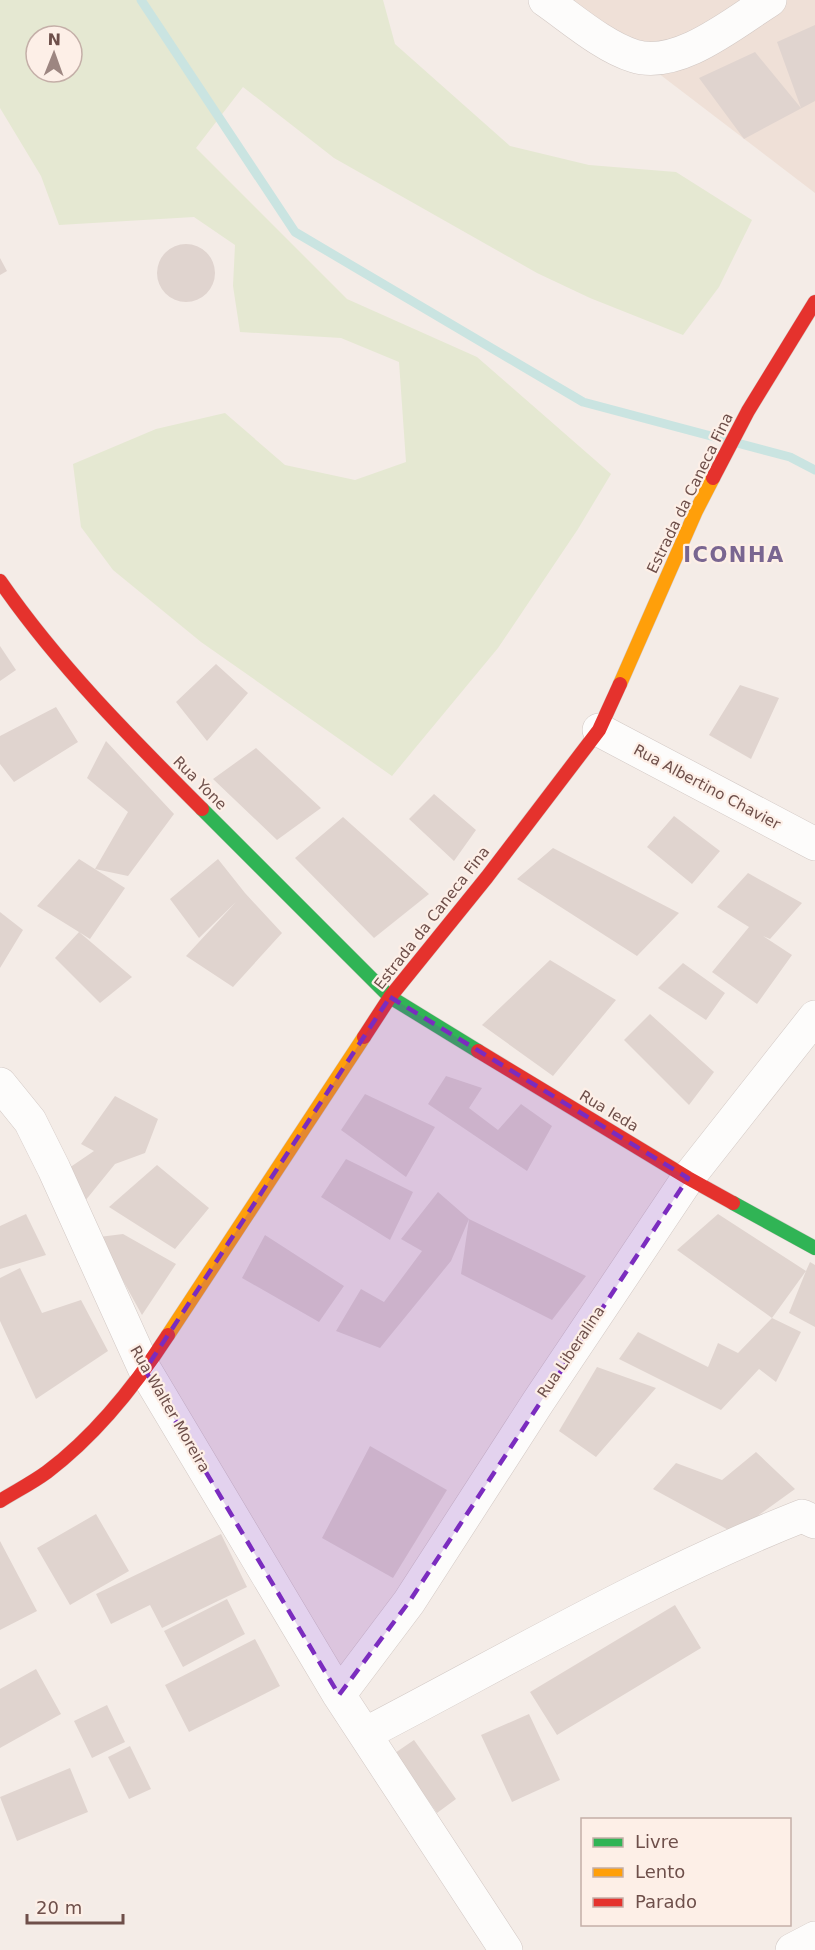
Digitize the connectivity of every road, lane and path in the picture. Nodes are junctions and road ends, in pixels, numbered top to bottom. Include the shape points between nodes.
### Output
1 (545, 0) edge
2 (770, 0) edge
3 (815, 302) edge
4 (0, 581) edge
5 (599, 730) junction
6 (815, 844) edge
7 (390, 997) junction
8 (815, 1017) edge
9 (0, 1084) edge
10 (688, 1178) junction
11 (815, 1248) edge
12 (145, 1370) junction
13 (0, 1501) edge
14 (815, 1522) edge
15 (339, 1695) junction
16 (365, 1734) junction
17 (815, 1938) edge
18 (506, 1950) edge
19 (792, 1950) edge

1 - 2 street via 598,38 634,56 651,59 685,52
3 - 5 street, Estrada da Caneca Fina via 748,411 696,511
4 - 7 street, Rua Yone via 104,710
5 - 6 street, Rua Albertino Chavier
5 - 7 street, Estrada da Caneca Fina
7 - 10 street, Rua Ieda
7 - 12 street, Estrada da Caneca Fina
8 - 10 street, Rua Liberalina
9 - 12 street, Rua Walter Moreira via 30,1121
10 - 11 street, Rua Ieda
10 - 15 street, Rua Liberalina via 408,1602
12 - 13 street, Estrada da Caneca Fina via 88,1436 48,1471
12 - 15 street, Rua Walter Moreira
14 - 16 street via 802,1516 708,1556
15 - 16 street, Rua Walter Moreira
16 - 18 street, Rua Walter Moreira
17 - 19 street

